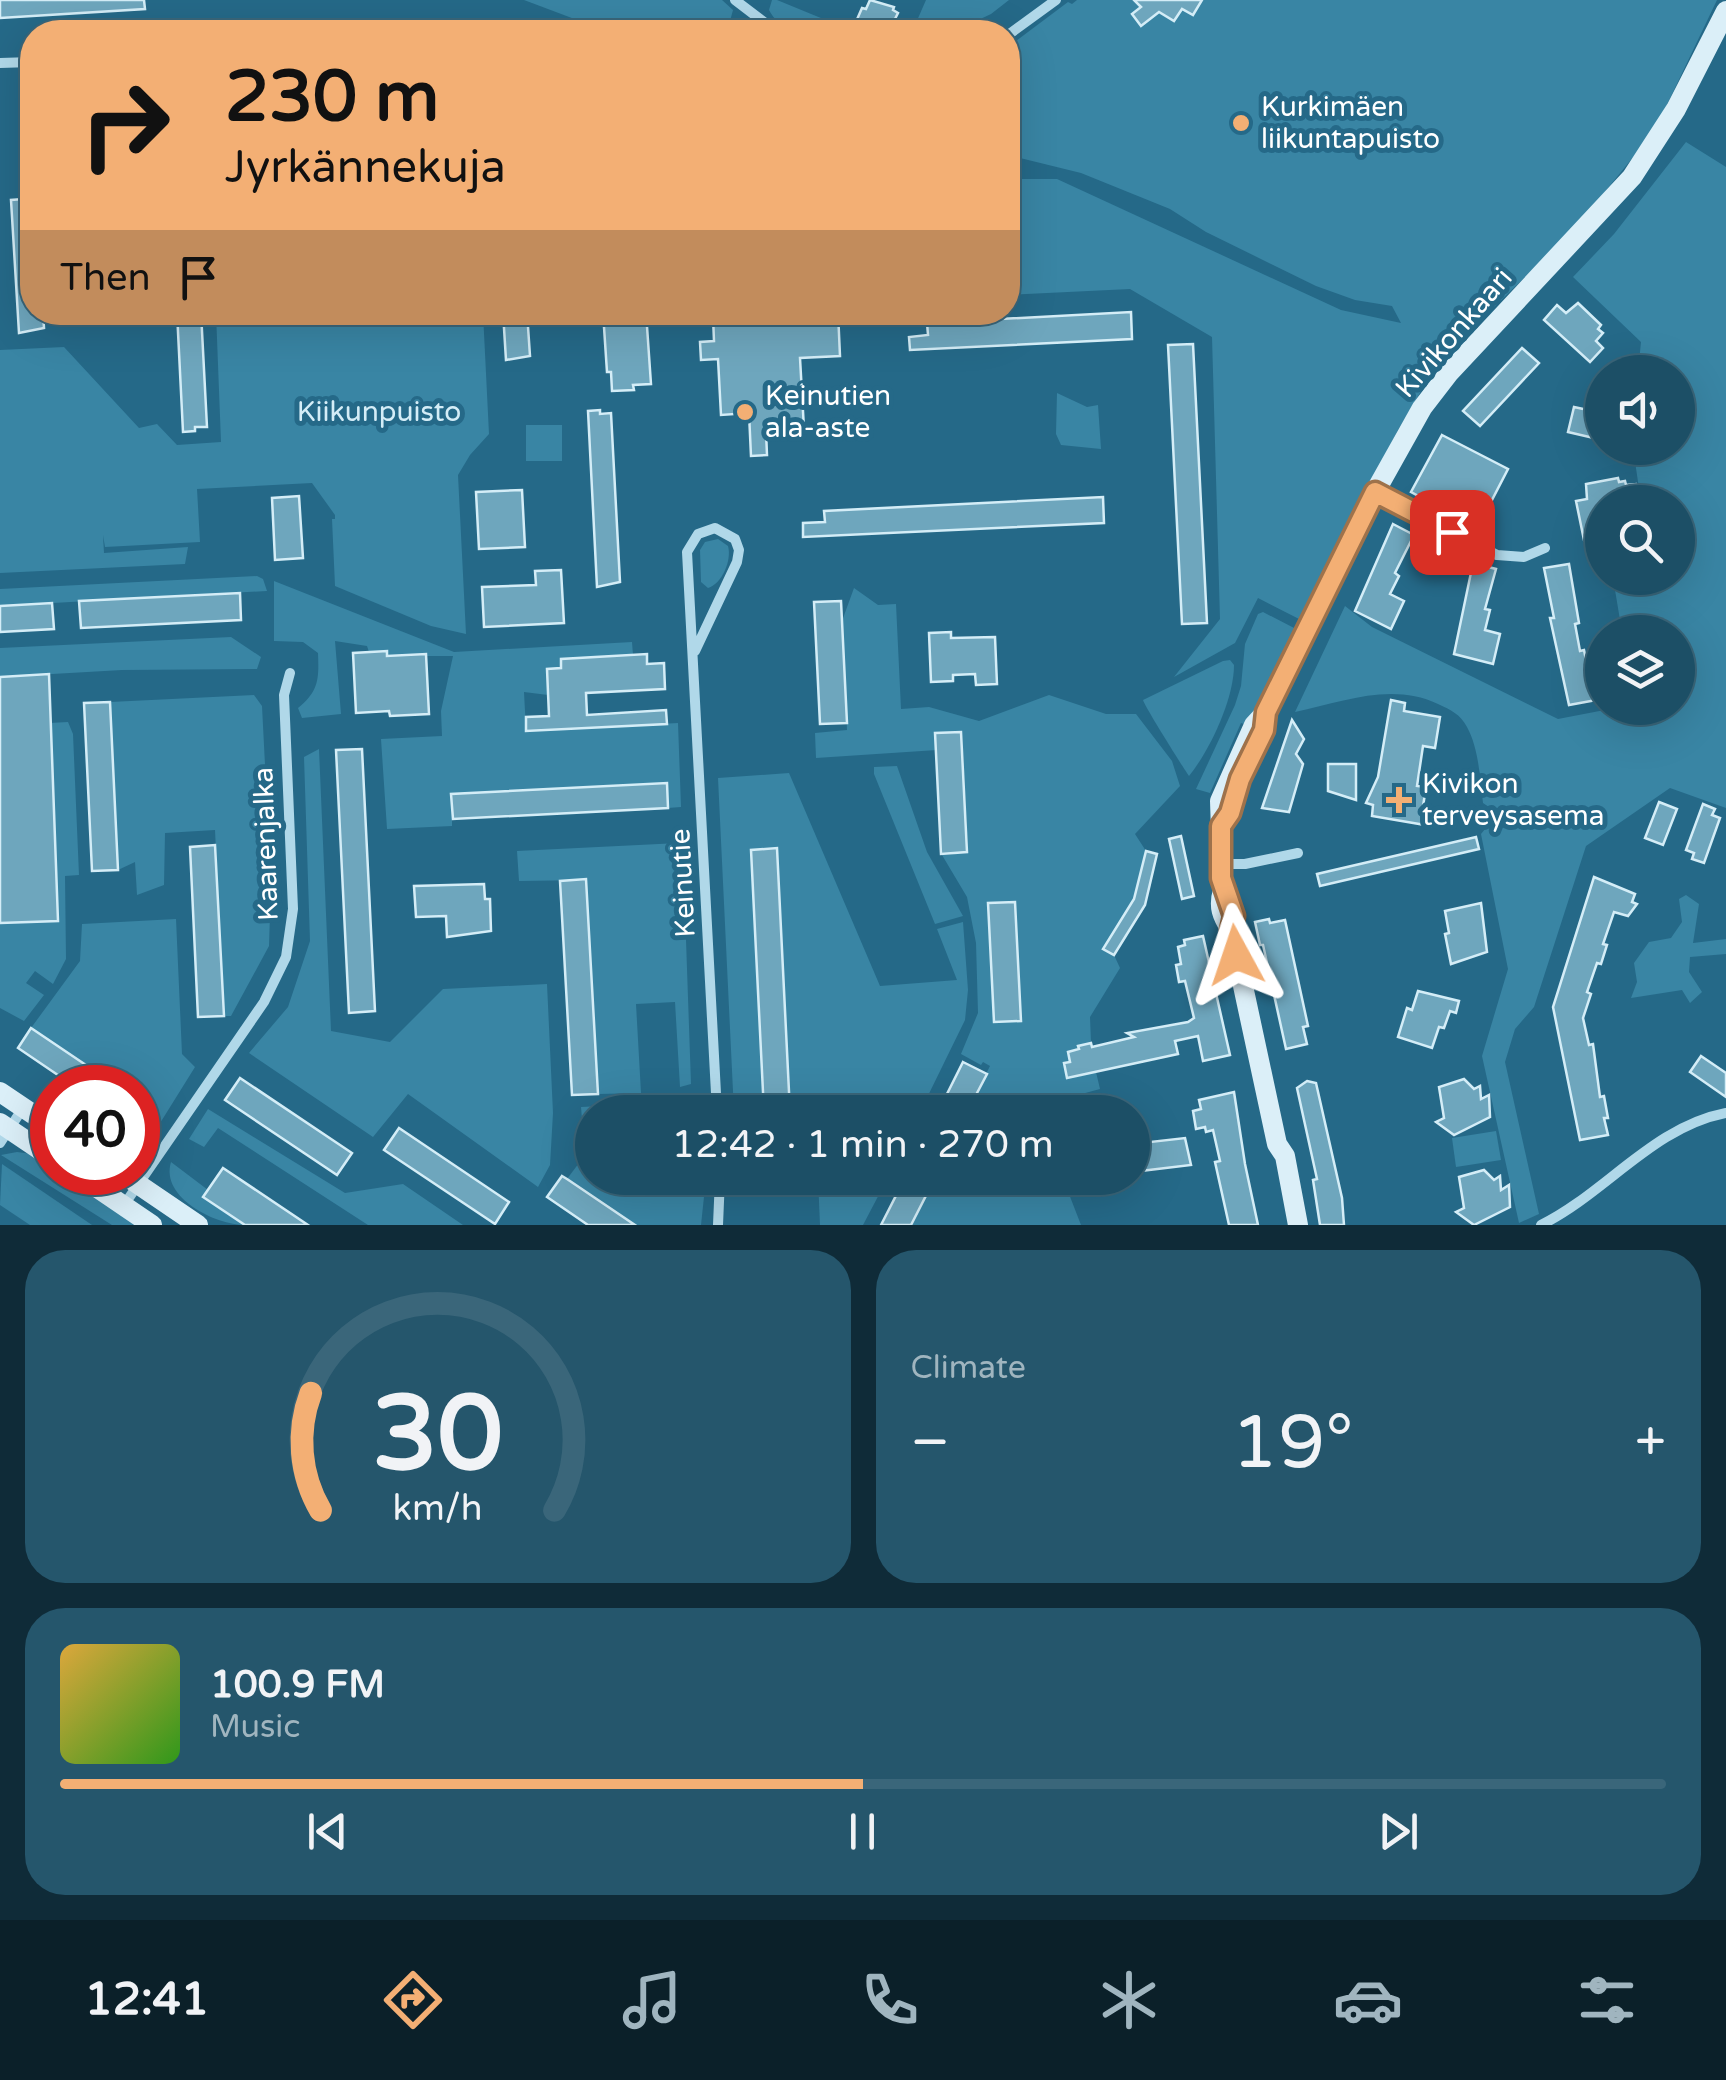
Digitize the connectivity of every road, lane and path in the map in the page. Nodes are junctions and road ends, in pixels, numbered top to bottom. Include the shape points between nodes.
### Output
1 (735, 0) edge
2 (1056, 0) edge
3 (1723, 9) edge
4 (762, 20) edge
5 (1020, 27) edge
6 (1375, 492) junction
7 (1545, 548) dead end
8 (695, 652) junction
9 (290, 673) dead end
10 (1298, 853) dead end
11 (1220, 864) junction
12 (0, 1092) edge
13 (716, 1095) edge
14 (24, 1108) junction
15 (30, 1112) edge
16 (1726, 1113) edge
17 (3, 1132) edge
18 (160, 1138) edge
19 (1277, 1144) junction
20 (30, 1146) edge
21 (107, 1195) edge
22 (125, 1195) edge
23 (154, 1195) edge
24 (719, 1195) edge
25 (123, 1206) junction
26 (152, 1225) edge
27 (198, 1225) edge
28 (718, 1225) edge
29 (1286, 1225) edge
30 (1298, 1225) edge
31 (1541, 1225) edge

1 - 4 street
2 - 5 street
3 - 6 street, Kivikonkaari via 1676,109 1632,178 1427,399
6 - 7 street via 1497,555 1524,557
6 - 11 street, Kivikonkaari via 1224,789
8 - 8 street, Keinutie via 737,562 736,539 715,528 698,534 687,552
8 - 13 street, Keinutie
9 - 18 street, Kaarenjalka via 284,695 293,909 286,957 264,1002
10 - 11 street
11 - 19 street, Kivikonkaari via 1222,917 1231,930
12 - 14 street
14 - 15 street
14 - 17 street
16 - 31 street via 1682,1127
17 - 20 street
19 - 29 street, Kivikonkaari
19 - 30 street, Kivikonkaari
21 - 25 street
22 - 25 street, Kaarenjalka
23 - 27 street
24 - 28 street
25 - 26 street

